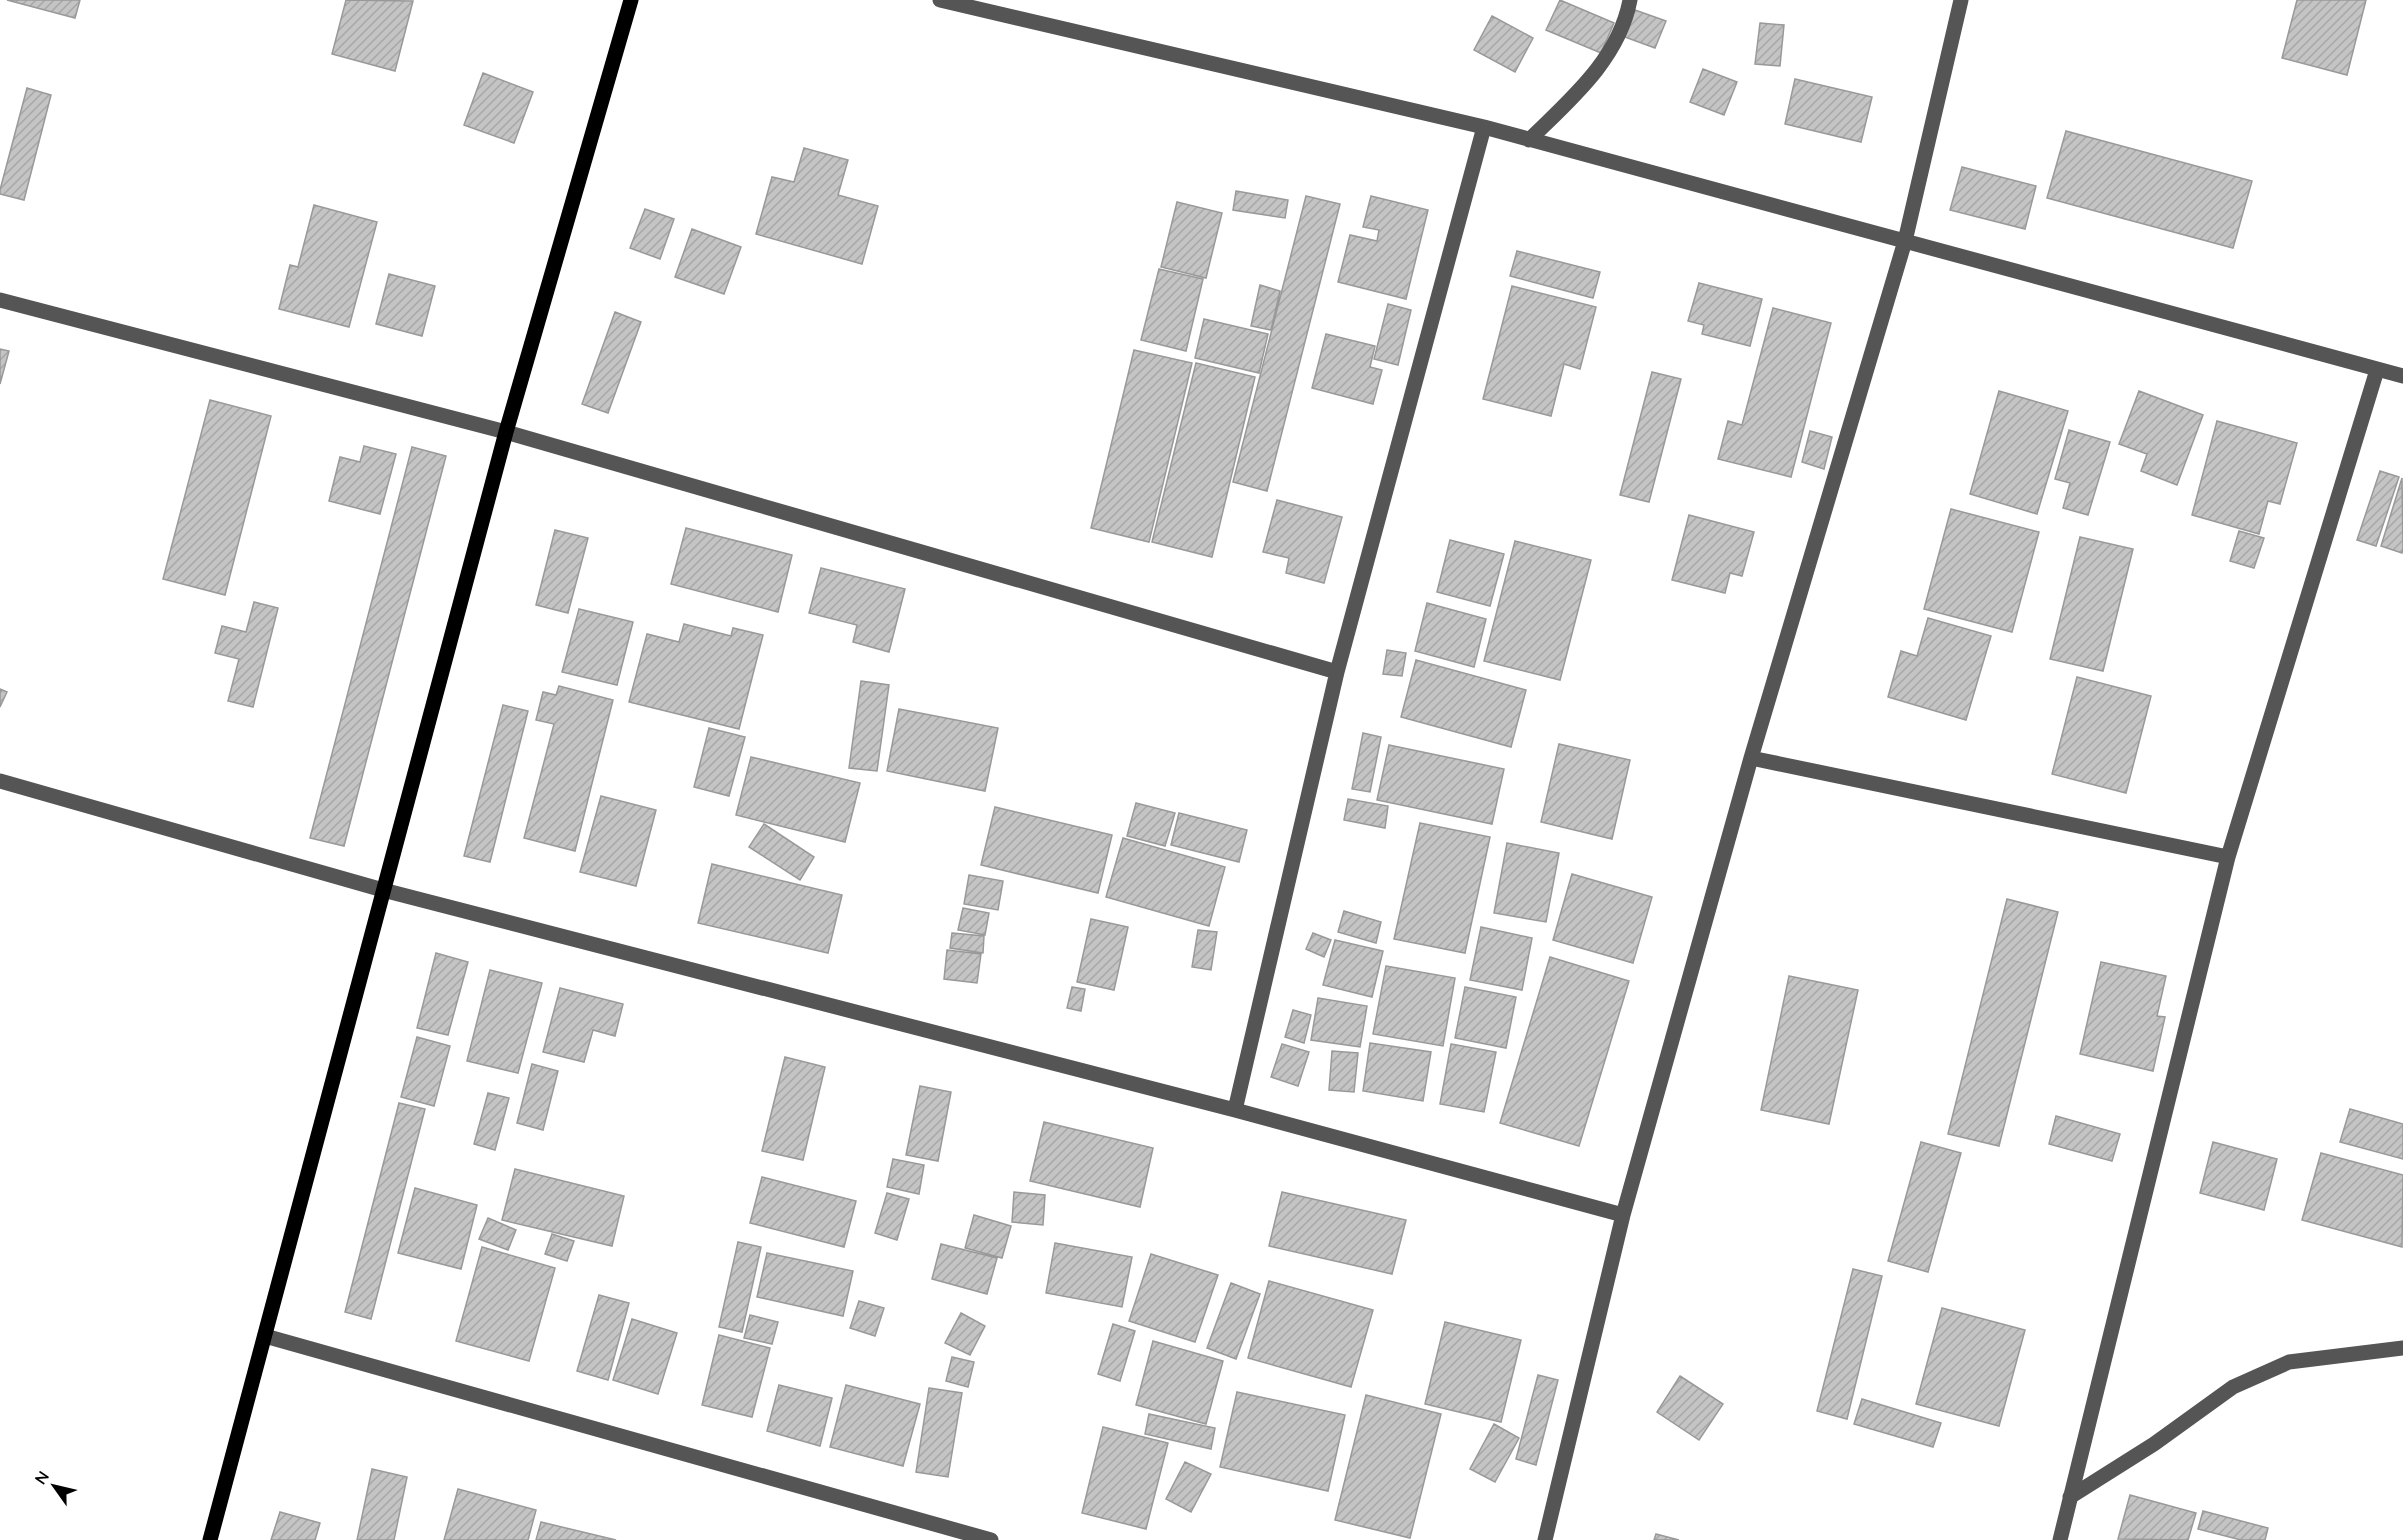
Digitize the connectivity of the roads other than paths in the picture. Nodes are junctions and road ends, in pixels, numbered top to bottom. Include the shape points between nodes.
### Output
1 (631, 0) edge
2 (940, 0) edge
3 (1630, 0) edge
4 (1964, 2) edge
5 (968, 4) edge
6 (1484, 127) junction
7 (1529, 140) junction
8 (1905, 241) junction
9 (0, 300) edge
10 (2377, 370) junction
11 (2403, 376) edge
12 (506, 432) junction
13 (1337, 672) junction
14 (1751, 758) junction
15 (0, 782) edge
16 (2228, 857) junction
17 (383, 890) junction
18 (1235, 1110) junction
19 (1623, 1215) junction
20 (265, 1336) junction
21 (2403, 1348) edge
22 (2070, 1497) junction
23 (210, 1540) edge
24 (991, 1540) edge
25 (1545, 1540) edge
26 (2060, 1540) edge

1 - 12 main road
2 - 5 street
3 - 7 street via 1612,48 1583,87
4 - 8 street
5 - 6 street
6 - 7 street
6 - 13 street
7 - 8 street
8 - 10 street
8 - 14 street
9 - 12 street
10 - 11 street
10 - 16 street
12 - 13 street
12 - 17 main road
13 - 18 street
14 - 16 street
14 - 19 street
15 - 17 street
16 - 22 street
17 - 18 street
17 - 20 main road
18 - 19 street
19 - 25 street
20 - 23 main road
20 - 24 street
21 - 22 street via 2289,1362 2233,1387
22 - 26 street

